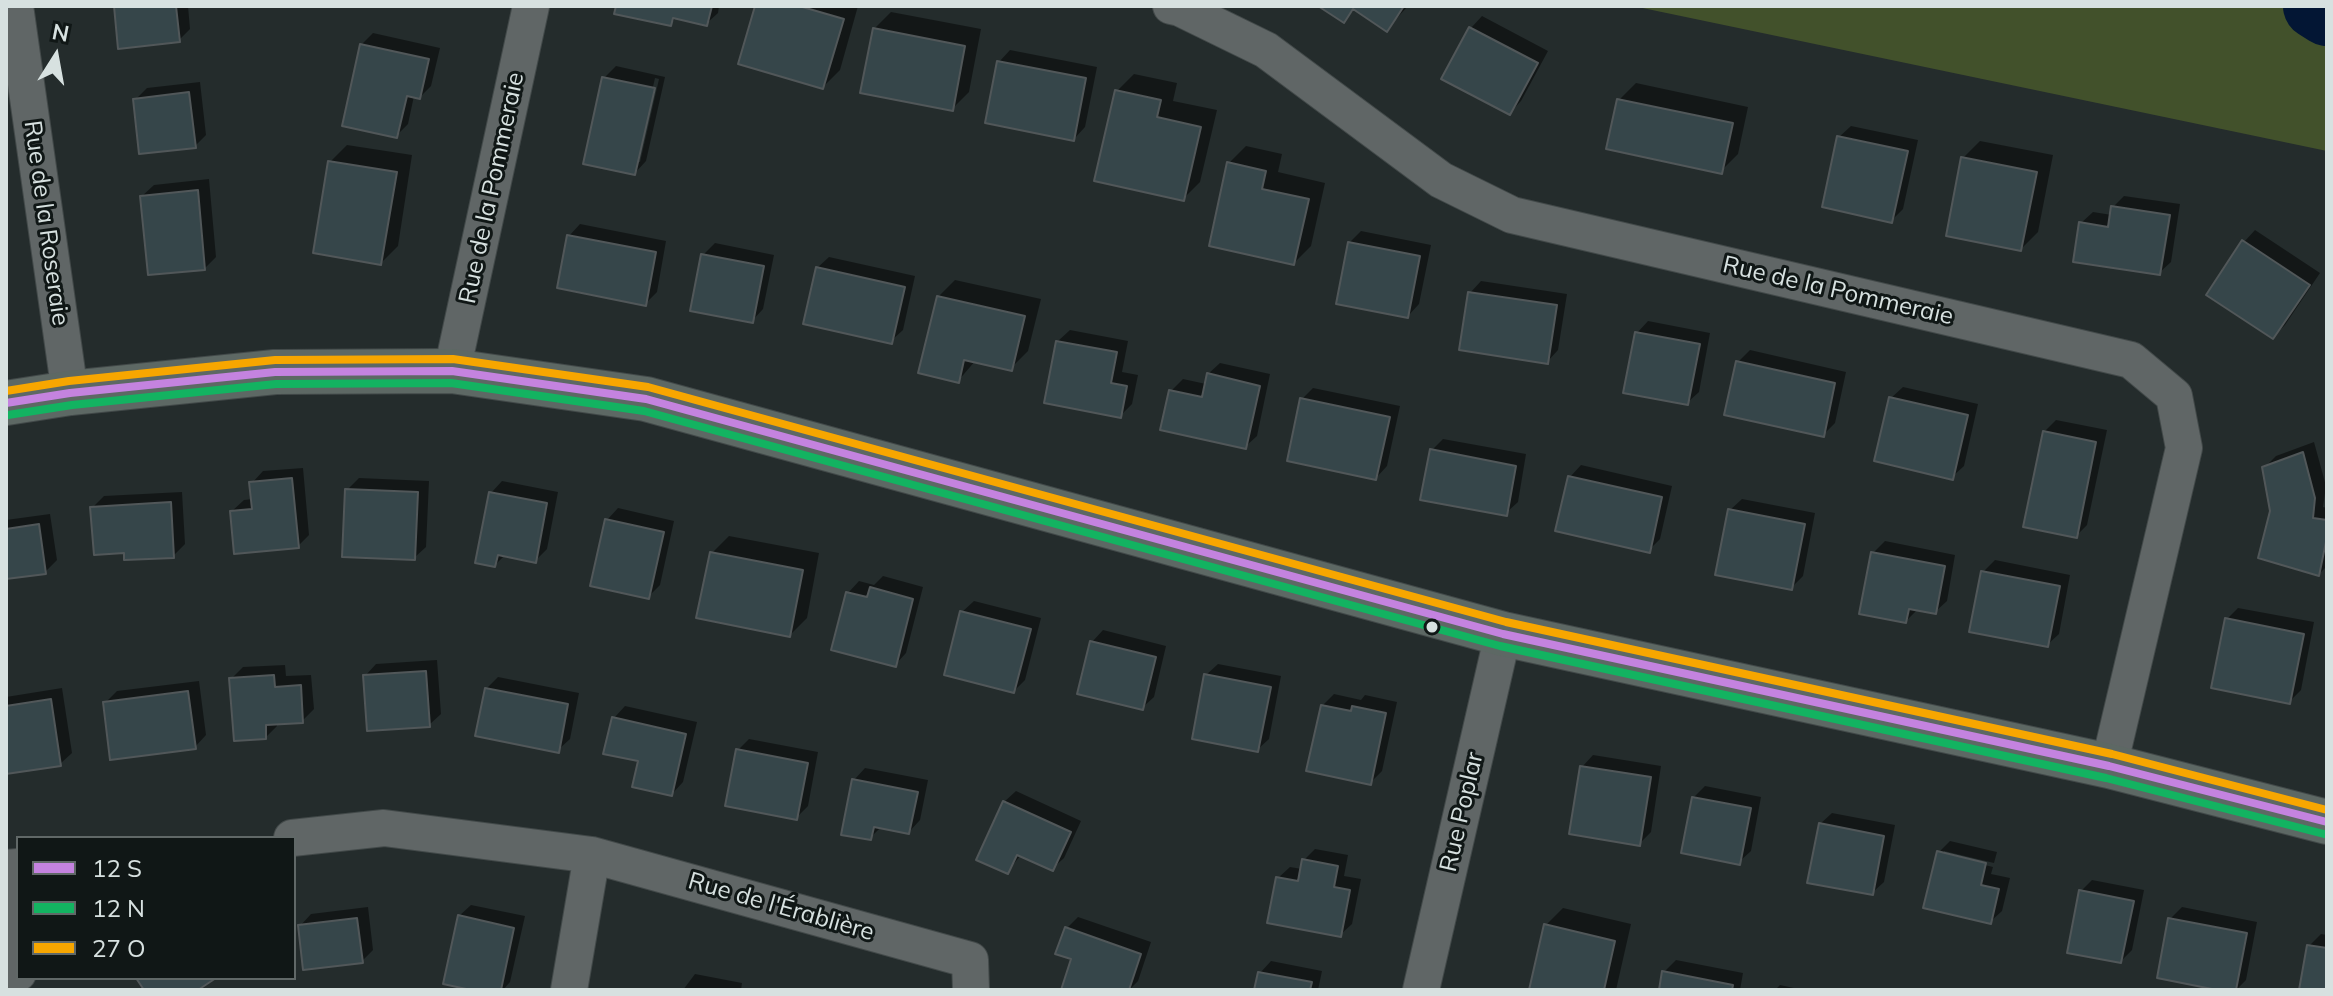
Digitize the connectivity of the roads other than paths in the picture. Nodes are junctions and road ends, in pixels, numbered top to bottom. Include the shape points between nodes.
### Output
1 (15, 6) edge
2 (531, 6) edge
3 (1171, 6) edge
4 (452, 371) junction
5 (70, 393) junction
6 (6, 403) edge
7 (1503, 634) junction
8 (2109, 766) junction
9 (2327, 822) edge
10 (296, 838) edge
11 (592, 855) junction
12 (6, 895) edge
13 (16, 957) edge
14 (970, 975) edge
15 (569, 990) edge
16 (1421, 990) edge

1 - 5 street, Rue de la Roseraie
2 - 4 street, Rue de la Pommeraie
3 - 8 street, Rue de la Pommeraie via 1266,50 1441,180 1512,215 2131,360 2174,396 2184,448
4 - 5 street via 275,372
4 - 7 street via 646,399
5 - 6 street
7 - 8 street
7 - 16 street, Rue Poplar
8 - 9 street
10 - 11 street, Rue de l'Érablière via 384,828
11 - 14 street, Rue de l'Érablière
11 - 15 street
12 - 13 street

